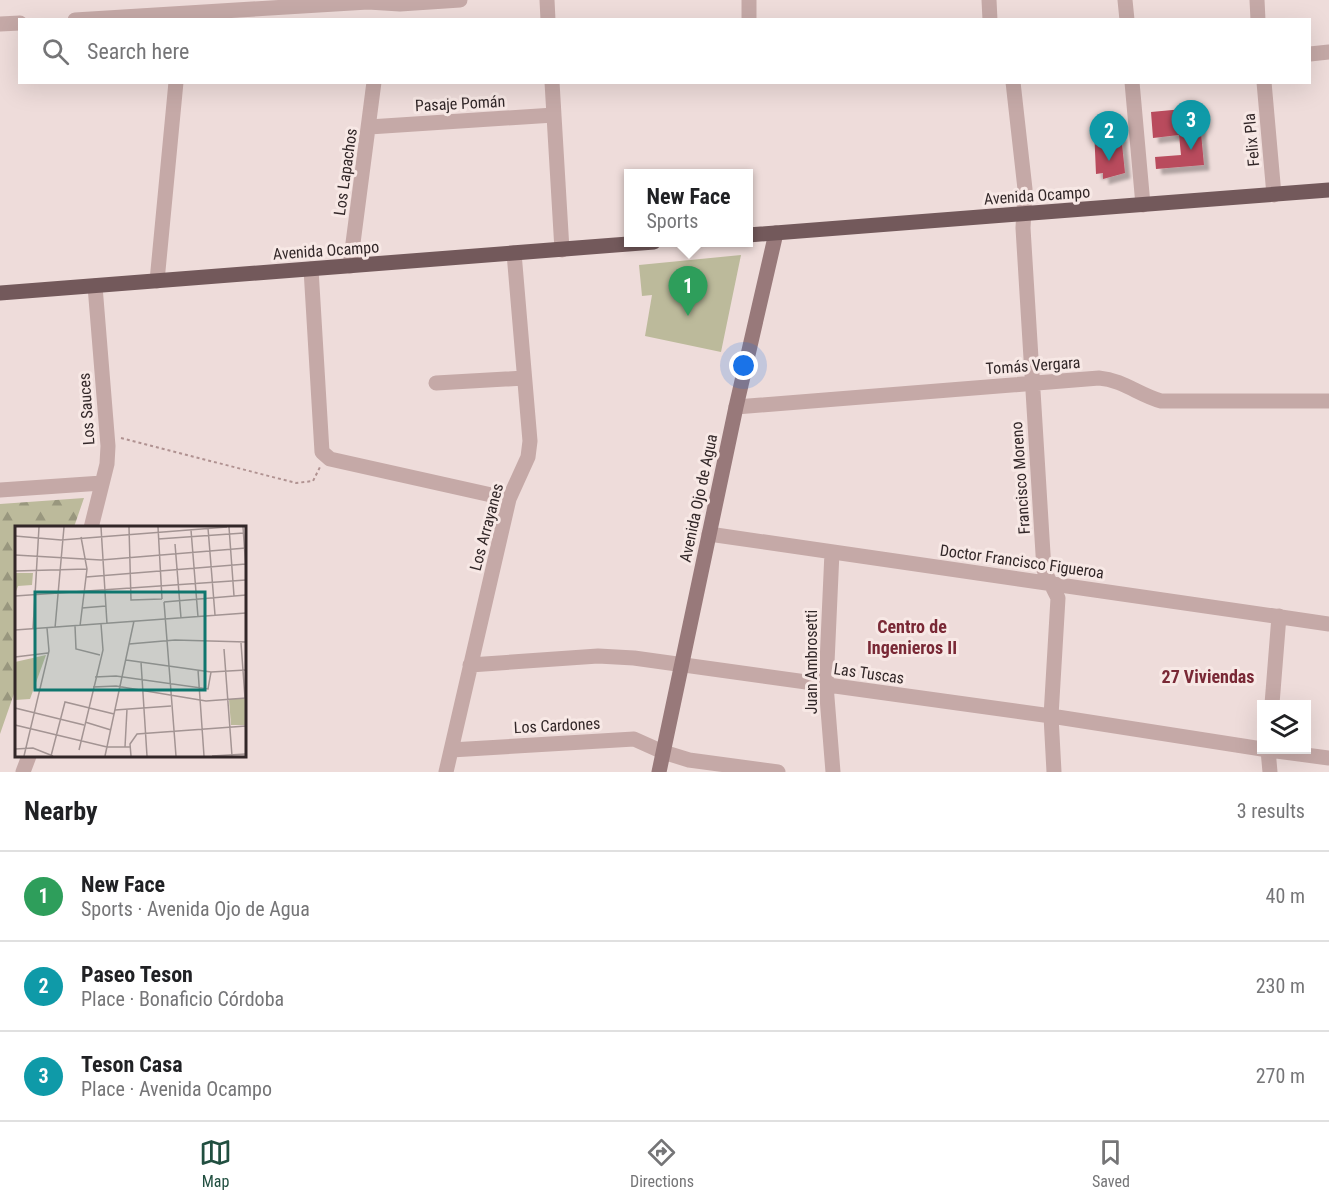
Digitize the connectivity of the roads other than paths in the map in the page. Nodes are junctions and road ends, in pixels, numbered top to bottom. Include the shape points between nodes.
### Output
1 (459, 0) edge
2 (547, 0) edge
3 (748, 0) edge
4 (989, 0) edge
5 (1125, 0) edge
6 (1257, 0) edge
7 (385, 2) edge
8 (183, 11) edge
9 (99, 18) edge
10 (382, 18) edge
11 (548, 18) edge
12 (749, 18) edge
13 (990, 18) edge
14 (1127, 18) edge
15 (1258, 18) edge
16 (18, 23) edge
17 (0, 24) edge
18 (1329, 52) edge
19 (1311, 54) edge
20 (176, 84) edge
21 (374, 84) edge
22 (552, 84) edge
23 (1013, 84) edge
24 (1132, 84) edge
25 (1264, 84) edge
26 (554, 115) junction
27 (369, 127) junction
28 (1329, 190) edge
29 (1274, 195) junction
30 (1143, 205) junction
31 (1024, 214) junction
32 (776, 233) junction
33 (753, 235) edge
34 (624, 245) edge
35 (562, 250) junction
36 (514, 254) junction
37 (350, 266) junction
38 (312, 269) junction
39 (157, 281) junction
40 (95, 286) junction
41 (0, 293) edge
42 (524, 378) junction
43 (1032, 382) junction
44 (436, 383) dead end
45 (1329, 401) edge
46 (736, 407) junction
47 (102, 483) junction
48 (0, 490) edge
49 (509, 499) junction
50 (91, 526) edge
51 (709, 534) junction
52 (832, 552) junction
53 (1050, 584) junction
54 (1279, 616) junction
55 (1329, 624) edge
56 (681, 663) junction
57 (470, 665) junction
58 (826, 685) junction
59 (1272, 700) edge
60 (1051, 716) junction
61 (1257, 747) edge
62 (451, 750) junction
63 (663, 752) junction
64 (1268, 754) edge
65 (1298, 754) edge
66 (29, 757) edge
67 (1329, 758) edge
68 (23, 772) edge
69 (446, 772) edge
70 (659, 772) edge
71 (778, 772) edge
72 (833, 772) edge
73 (1054, 772) edge
74 (1270, 772) edge

1 - 7 street
2 - 11 street
3 - 12 street
4 - 13 street
5 - 14 street
6 - 15 street
7 - 8 street
7 - 10 street
8 - 9 street
16 - 17 street
18 - 19 street
20 - 39 street
21 - 27 street, Los Lapachos
22 - 26 street
23 - 31 street, Francisco Moreno via 1025,189
24 - 30 street
25 - 29 street, Felix Pla
26 - 27 street, Pasaje Pomán
26 - 35 street
27 - 37 street, Los Lapachos
28 - 29 main road, Avenida Ocampo
29 - 30 main road, Avenida Ocampo
30 - 31 main road, Avenida Ocampo
31 - 32 main road, Avenida Ocampo
31 - 43 street, Francisco Moreno
32 - 33 main road, Avenida Ocampo
32 - 46 main road, Avenida Ojo de Agua
34 - 35 main road, Avenida Ocampo
35 - 36 main road, Avenida Ocampo
36 - 37 main road, Avenida Ocampo
36 - 42 street, Los Arrayanes
37 - 38 main road, Avenida Ocampo
38 - 39 main road, Avenida Ocampo
38 - 49 street via 322,452 330,459
39 - 40 main road, Avenida Ocampo
40 - 41 main road, Avenida Ocampo
40 - 47 street, Los Sauces via 107,434 107,464
42 - 44 street
42 - 49 street, Los Arrayanes via 530,441 528,457
43 - 45 street, Tomás Vergara via 1111,379 1150,398 1172,402
43 - 46 street, Tomás Vergara
43 - 53 street, Francisco Moreno via 1044,570
46 - 51 main road, Avenida Ojo de Agua
47 - 48 street
47 - 50 street, Los Sauces
49 - 57 street, Los Arrayanes
51 - 52 street, Doctor Francisco Figueroa
51 - 56 main road, Avenida Ojo de Agua
52 - 53 street, Doctor Francisco Figueroa
52 - 58 street, Juan Ambrosetti
53 - 54 street, Doctor Francisco Figueroa
53 - 60 street, Francisco Moreno via 1058,598
54 - 55 street, Doctor Francisco Figueroa
54 - 59 street
56 - 57 street, Las Tuscas via 598,656
56 - 58 street, Las Tuscas
56 - 63 main road, Avenida Ojo de Agua
57 - 62 street, Los Arrayanes
58 - 60 street, Las Tuscas
58 - 72 street, Juan Ambrosetti
60 - 61 street, Las Tuscas
60 - 73 street, Francisco Moreno
62 - 63 street, Los Cardones via 634,739
62 - 69 street, Los Arrayanes
63 - 70 main road, Avenida Ojo de Agua
63 - 71 street, Los Cardones via 689,760
64 - 74 street
65 - 67 street
66 - 68 street

